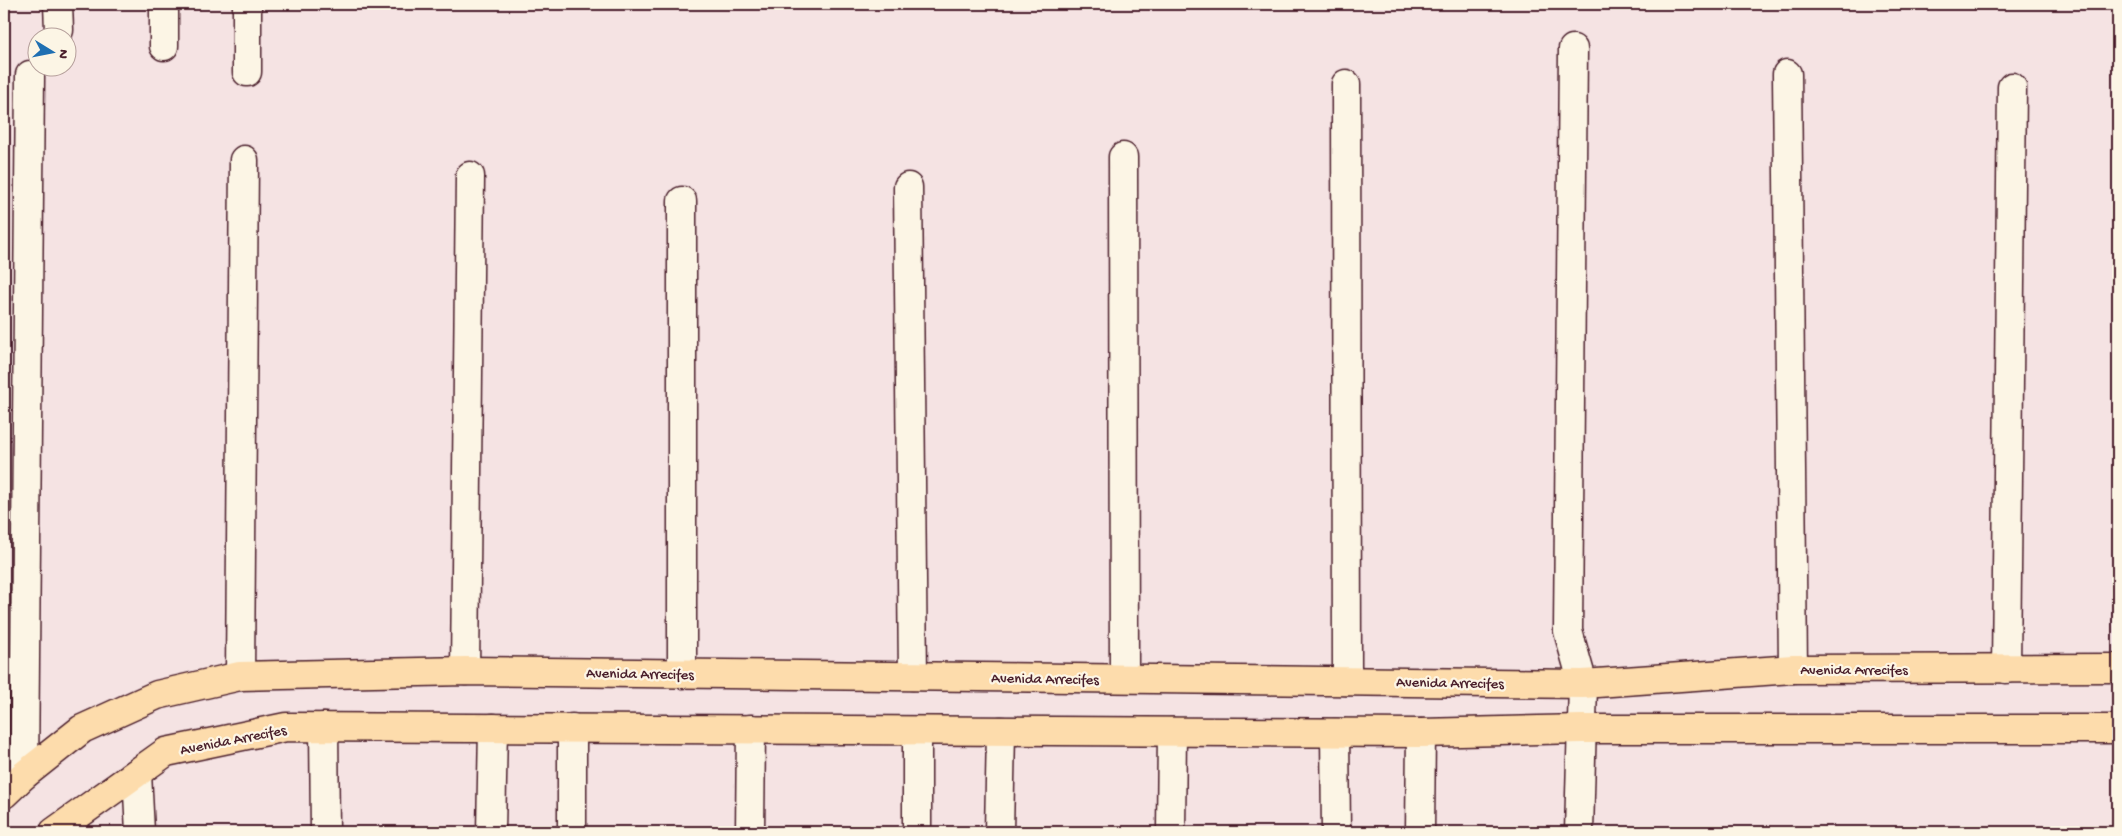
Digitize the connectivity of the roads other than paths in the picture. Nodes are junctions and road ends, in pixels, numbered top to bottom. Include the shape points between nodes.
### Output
1 (164, 4) edge
2 (246, 4) edge
3 (164, 46) dead end
4 (1573, 49) dead end
5 (247, 72) dead end
6 (1787, 74) dead end
7 (30, 78) edge
8 (1346, 84) dead end
9 (2012, 88) dead end
10 (1123, 157) dead end
11 (244, 160) dead end
12 (470, 176) dead end
13 (908, 187) dead end
14 (682, 201) dead end
15 (2118, 668) edge
16 (1794, 669) junction
17 (2006, 669) junction
18 (465, 671) junction
19 (682, 674) junction
20 (240, 676) junction
21 (913, 676) junction
22 (1124, 678) junction
23 (1347, 681) junction
24 (1583, 684) junction
25 (324, 727) junction
26 (493, 728) junction
27 (572, 728) junction
28 (751, 729) junction
29 (2118, 729) edge
30 (917, 730) junction
31 (1581, 730) junction
32 (1001, 731) junction
33 (1172, 732) junction
34 (1336, 733) junction
35 (1421, 733) junction
36 (137, 773) junction
37 (24, 775) junction
38 (4, 794) edge
39 (56, 832) edge
40 (140, 832) edge
41 (325, 832) edge
42 (491, 832) edge
43 (572, 832) edge
44 (750, 832) edge
45 (918, 832) edge
46 (999, 832) edge
47 (1171, 832) edge
48 (1336, 832) edge
49 (1420, 832) edge
50 (1579, 832) edge

1 - 3 street
2 - 5 street
4 - 24 street via 1568,630
6 - 16 street
7 - 37 street
8 - 23 street
9 - 17 street
10 - 22 street
11 - 20 street
12 - 18 street
13 - 21 street
14 - 19 street
15 - 17 main road, Avenida Arrecifes
16 - 17 main road, Avenida Arrecifes
16 - 24 main road, Avenida Arrecifes
18 - 19 main road, Avenida Arrecifes
18 - 20 main road, Avenida Arrecifes
19 - 21 main road, Avenida Arrecifes
20 - 37 main road, Avenida Arrecifes via 157,695 90,725
21 - 22 main road, Avenida Arrecifes
22 - 23 main road, Avenida Arrecifes
23 - 24 main road, Avenida Arrecifes
24 - 31 street
25 - 26 main road, Avenida Arrecifes
25 - 36 main road, Avenida Arrecifes via 286,727 166,752
25 - 41 street
26 - 27 main road, Avenida Arrecifes
26 - 42 street
27 - 28 main road, Avenida Arrecifes
27 - 43 street
28 - 30 main road, Avenida Arrecifes
28 - 44 street
29 - 31 main road, Avenida Arrecifes
30 - 32 main road, Avenida Arrecifes
30 - 45 street
31 - 35 main road, Avenida Arrecifes
31 - 50 street
32 - 33 main road, Avenida Arrecifes
32 - 46 street
33 - 34 main road, Avenida Arrecifes
33 - 47 street
34 - 35 main road, Avenida Arrecifes
34 - 48 street
35 - 49 street
36 - 39 main road, Avenida Arrecifes
36 - 40 street
37 - 38 main road, Avenida Arrecifes

